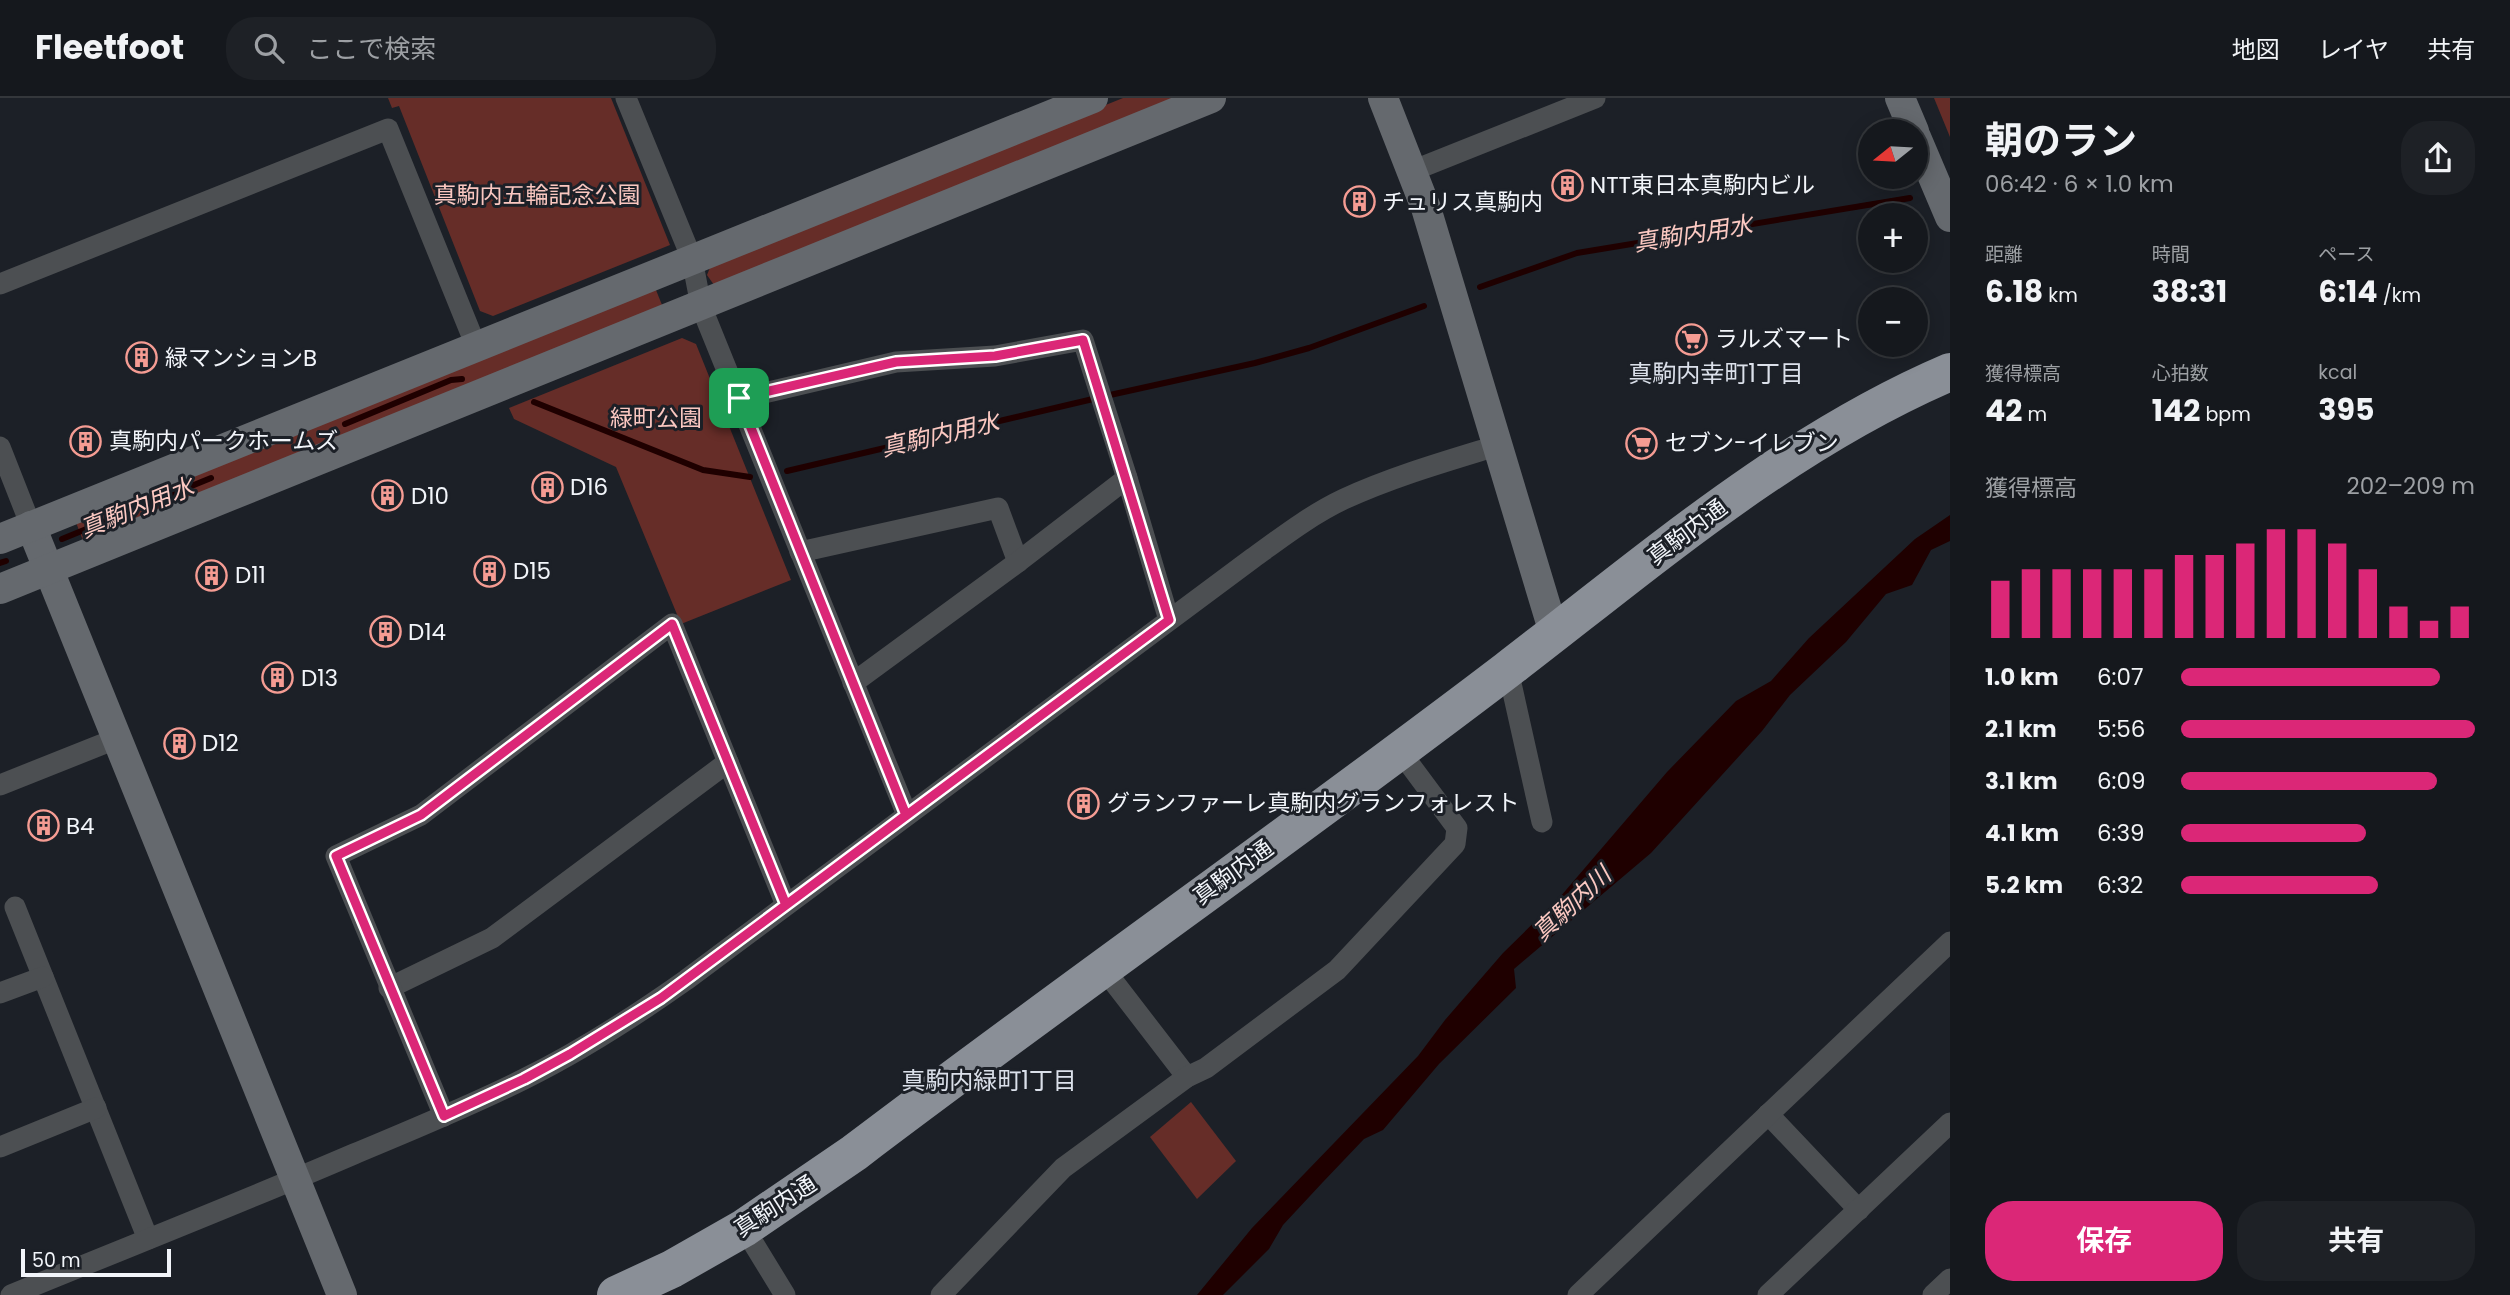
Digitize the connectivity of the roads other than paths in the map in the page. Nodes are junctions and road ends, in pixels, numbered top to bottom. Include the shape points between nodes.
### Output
1 (626, 98) edge
2 (1093, 98) edge
3 (1211, 98) edge
4 (1383, 98) edge
5 (1595, 98) edge
6 (1900, 98) edge
7 (1909, 119) edge
8 (1928, 165) edge
9 (1412, 171) junction
10 (1950, 217) edge
11 (692, 259) junction
12 (0, 284) edge
13 (701, 306) junction
14 (476, 346) junction
15 (1950, 372) edge
16 (739, 398) junction
17 (1499, 445) junction
18 (0, 447) edge
19 (1127, 478) junction
20 (32, 526) junction
21 (0, 539) edge
22 (800, 552) junction
23 (1018, 562) junction
24 (50, 569) junction
25 (0, 589) edge
26 (1169, 620) junction
27 (1554, 634) junction
28 (1507, 670) junction
29 (853, 683) junction
30 (118, 738) junction
31 (1399, 750) junction
32 (728, 762) junction
33 (0, 786) edge
34 (906, 815) junction
35 (1542, 822) dead end
36 (786, 905) junction
37 (15, 908) dead end
38 (1950, 942) edge
39 (1103, 968) junction
40 (43, 976) junction
41 (389, 988) junction
42 (0, 993) edge
43 (1187, 1077) junction
44 (96, 1108) junction
45 (1768, 1114) junction
46 (444, 1116) junction
47 (1950, 1123) edge
48 (0, 1147) edge
49 (295, 1179) junction
50 (1859, 1210) junction
51 (744, 1228) junction
52 (148, 1239) junction
53 (1950, 1279) edge
54 (11, 1295) edge
55 (342, 1295) edge
56 (616, 1295) edge
57 (785, 1295) edge
58 (941, 1295) edge
59 (1578, 1295) edge
60 (1768, 1295) edge
61 (1933, 1295) edge

1 - 11 street
2 - 11 street
3 - 13 street
4 - 9 street
5 - 9 street
6 - 7 street
8 - 10 street
9 - 17 street
11 - 13 street
11 - 14 street
12 - 14 street via 388,129
13 - 16 street
13 - 24 street
14 - 20 street
15 - 27 highway, 真駒内通 via 1804,449
16 - 19 street via 896,362 995,356 1083,340
16 - 22 street
17 - 26 street via 1343,499 1282,537
17 - 27 street
18 - 20 street
19 - 23 street
19 - 26 street
20 - 21 street
20 - 24 street
22 - 23 street via 998,508
22 - 29 street
23 - 29 street
24 - 25 street
24 - 30 street
26 - 34 street
27 - 28 highway, 真駒内通
28 - 31 highway, 真駒内通
28 - 35 street
29 - 34 street
30 - 33 street
30 - 49 street
31 - 39 highway, 真駒内通
31 - 43 street via 1457,828 1455,844 1337,970 1206,1068
32 - 36 street
32 - 41 street via 492,938
32 - 41 street via 672,624 421,815 336,856
34 - 36 street
36 - 46 street via 615,1027 524,1079
37 - 40 street
38 - 45 street
39 - 43 street
39 - 51 highway, 真駒内通 via 854,1153
40 - 42 street
40 - 44 street
41 - 46 street
43 - 58 street via 1063,1168
44 - 48 street
44 - 52 street
45 - 50 street
45 - 59 street
46 - 49 street
47 - 50 street
49 - 52 street
49 - 55 street
50 - 60 street
51 - 56 highway, 真駒内通
51 - 57 street
52 - 54 street
53 - 61 street

